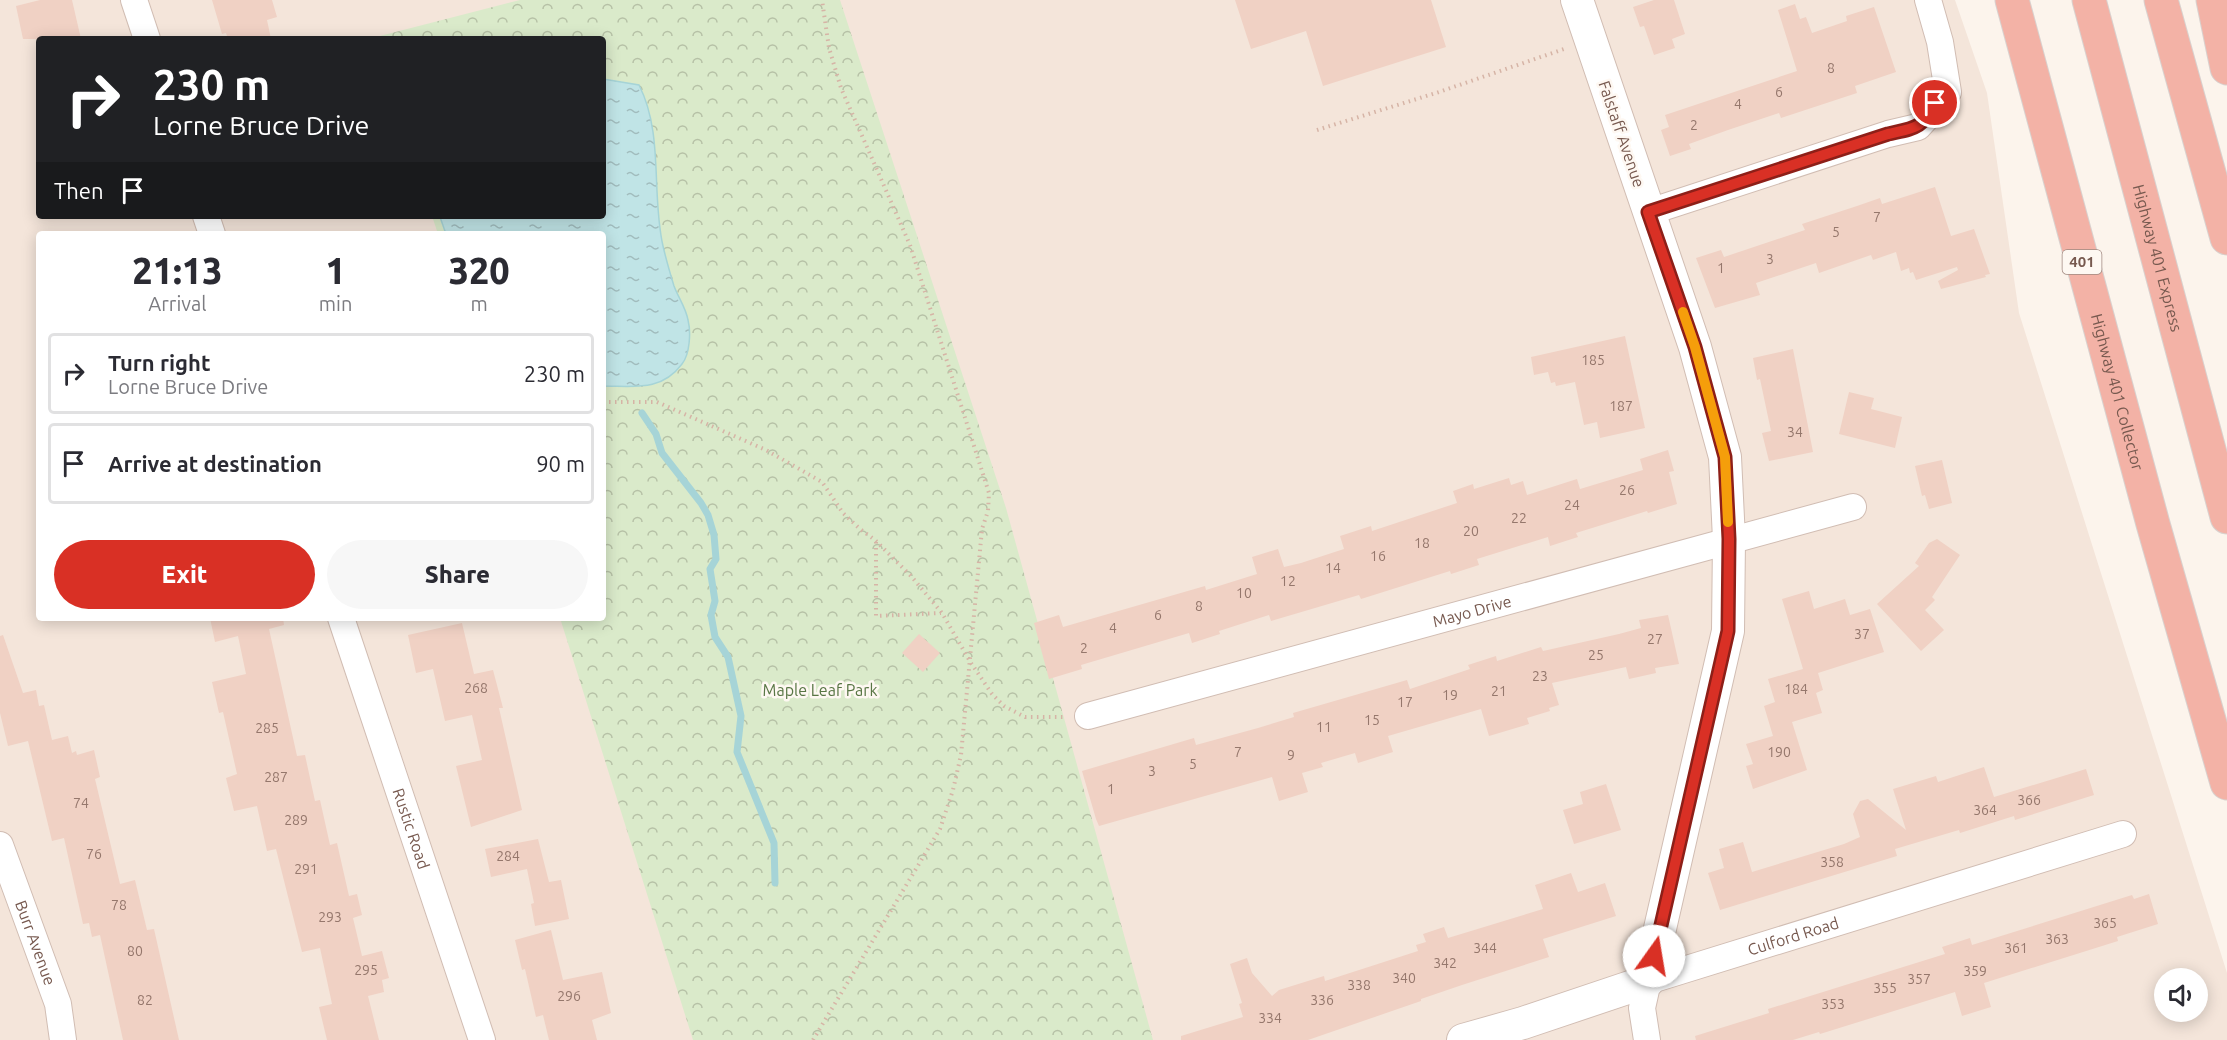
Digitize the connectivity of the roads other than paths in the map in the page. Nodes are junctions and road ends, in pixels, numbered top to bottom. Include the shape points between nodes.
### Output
1 (134, 0) edge
2 (1577, 0) edge
3 (1928, 0) edge
4 (2012, 0) edge
5 (2089, 0) edge
6 (2162, 0) edge
7 (2213, 0) edge
8 (146, 36) edge
9 (2227, 68) edge
10 (1648, 212) junction
11 (2227, 238) edge
12 (1853, 507) dead end
13 (2227, 517) edge
14 (1729, 539) junction
15 (342, 621) edge
16 (1088, 716) road end
17 (2227, 783) edge
18 (2123, 834) dead end
19 (0, 845) edge
20 (1648, 981) junction
21 (63, 1040) edge
22 (482, 1040) edge
23 (1463, 1040) edge
24 (1647, 1040) edge

1 - 8 street
2 - 10 street, Falstaff Avenue
3 - 10 street via 1948,93 1935,103 1918,127
4 - 17 highway, Highway 401 Collector / 401
5 - 13 highway, Highway 401 Express
6 - 11 highway
7 - 9 highway
10 - 14 street, Falstaff Avenue via 1695,347 1725,457
12 - 14 street, Mayo Drive
14 - 16 street, Mayo Drive
14 - 20 street, Falstaff Avenue via 1728,631
15 - 22 street, Rustic Road
18 - 20 street, Culford Road
19 - 21 street, Burr Avenue via 58,1004
20 - 23 street, Culford Road
20 - 24 street, Falstaff Avenue via 1642,1008

